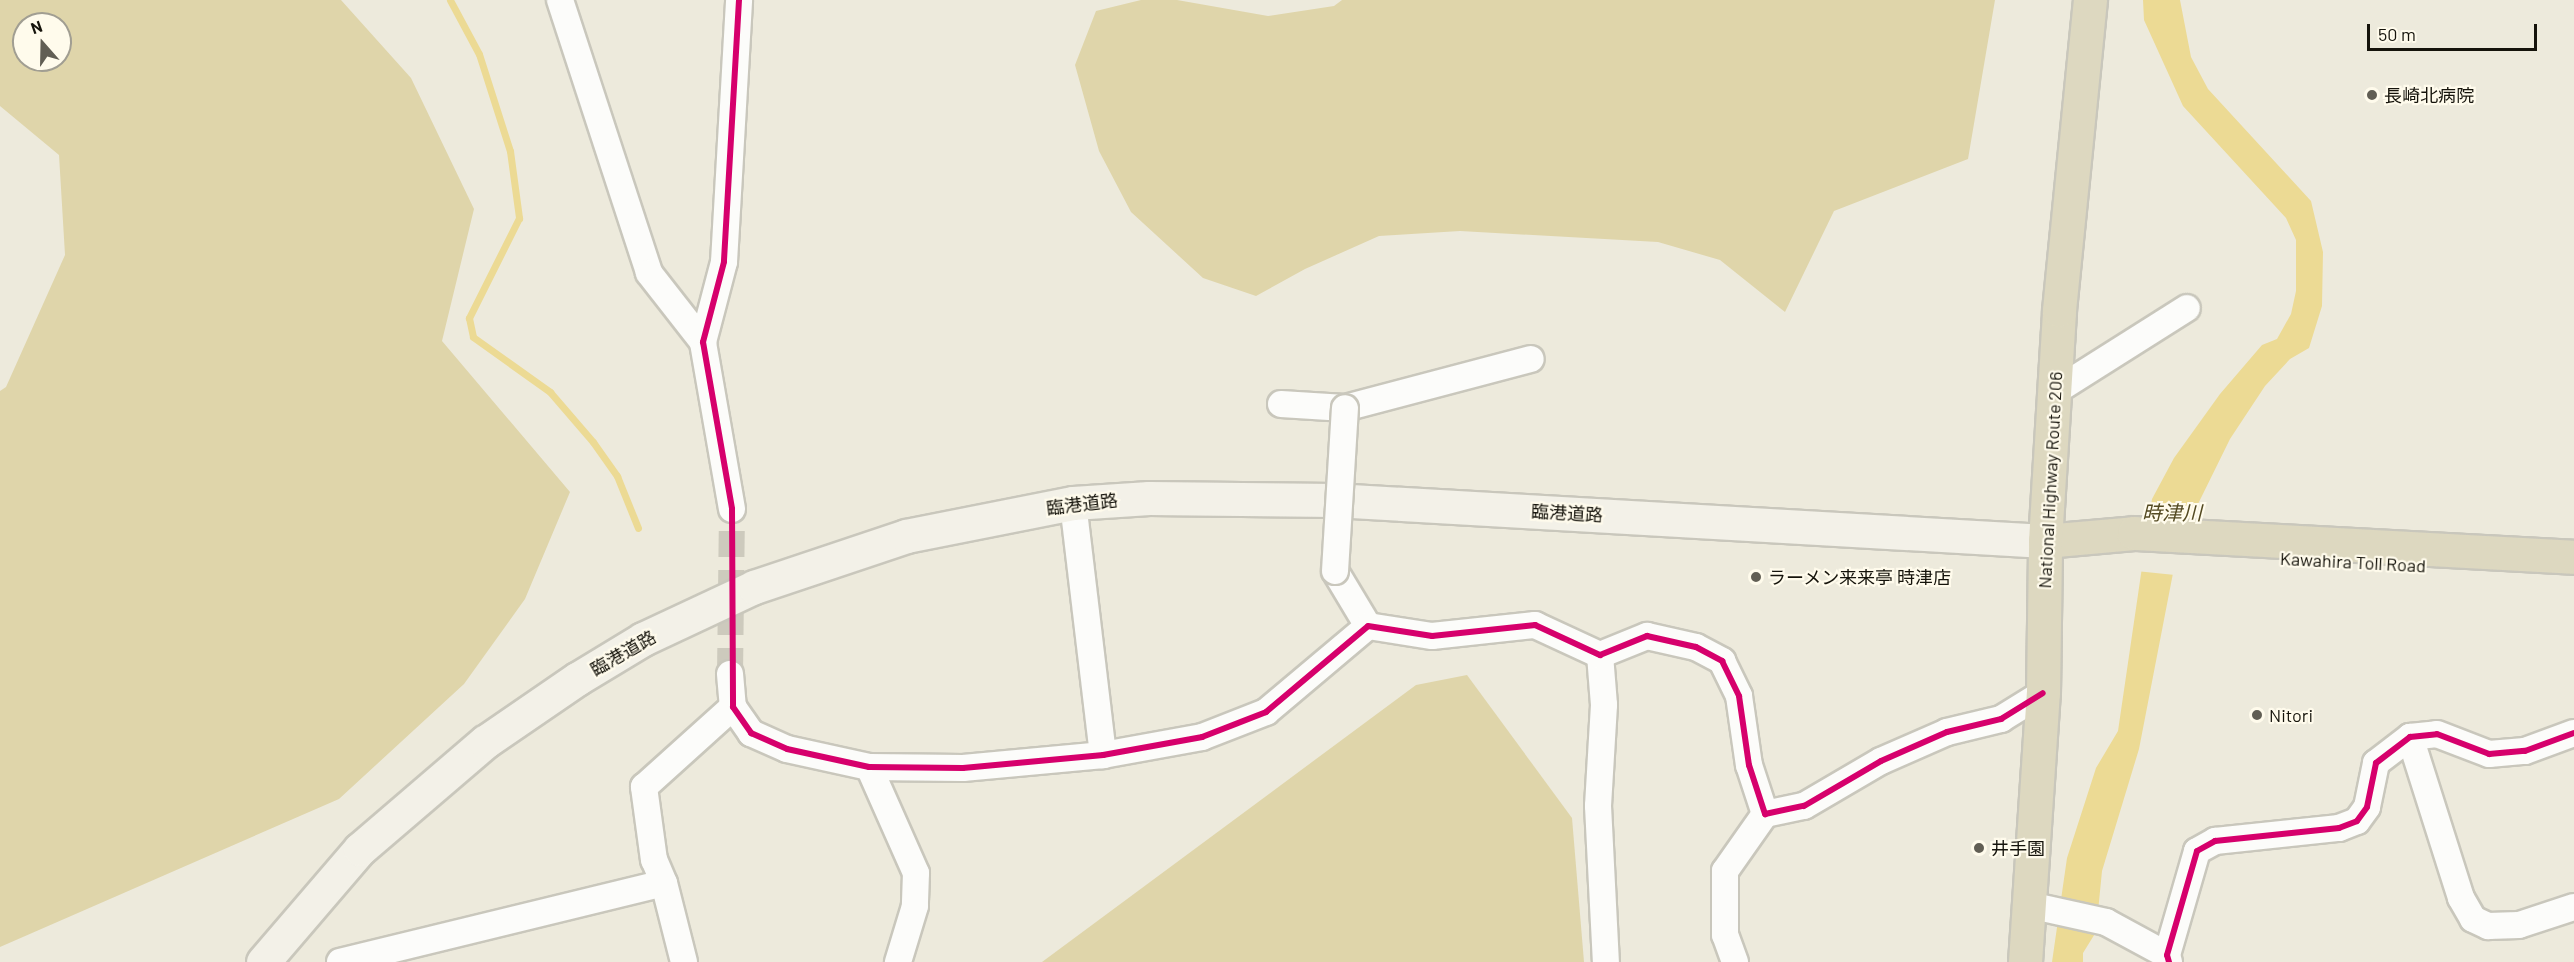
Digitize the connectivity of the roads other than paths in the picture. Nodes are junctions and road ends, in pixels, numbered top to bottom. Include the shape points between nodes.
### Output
1 (560, 0) edge
2 (739, 0) edge
3 (2090, 0) edge
4 (2187, 308) dead end
5 (703, 342) junction
6 (1531, 359) dead end
7 (2054, 392) junction
8 (1281, 404) dead end
9 (1345, 408) junction
10 (1073, 503) junction
11 (732, 509) tunnel mouth
12 (2045, 540) junction
13 (2200, 546) junction
14 (2574, 557) edge
15 (2574, 573) edge
16 (1368, 626) junction
17 (1600, 655) junction
18 (730, 674) tunnel mouth
19 (2043, 693) junction
20 (733, 707) junction
21 (2574, 733) edge
22 (2409, 737) junction
23 (1103, 755) junction
24 (869, 767) junction
25 (1765, 814) junction
26 (664, 883) junction
27 (2574, 907) edge
28 (2040, 908) junction
29 (2168, 959) edge
30 (263, 962) edge
31 (340, 962) edge
32 (684, 962) edge
33 (898, 962) edge
34 (1606, 962) edge
35 (1735, 962) edge
36 (2025, 962) edge

1 - 5 street via 649,273
2 - 5 street via 724,262
3 - 7 highway, National Highway Route 206
4 - 7 street
5 - 11 street
6 - 9 street
7 - 12 highway, National Highway Route 206
8 - 9 street
9 - 16 street, bridge via 1335,571
10 - 12 street, 臨港道路 via 1149,498 1334,500
10 - 23 street
10 - 30 street, 臨港道路 via 906,536 754,587 643,639 577,679 476,750 360,849
12 - 13 highway, Kawahira Toll Road
12 - 19 highway, National Highway Route 206
13 - 14 highway, Kawahira Toll Road
13 - 15 highway, Kawahira Toll Road
16 - 17 street via 1432,636 1535,625
16 - 23 street via 1266,712 1202,737
17 - 25 street via 1647,636 1696,647 1722,661 1739,696 1749,765
17 - 34 street via 1604,705 1598,806
18 - 20 street
19 - 25 street via 2001,719 1947,732 1881,761 1804,806
19 - 28 highway, National Highway Route 206
20 - 24 street via 751,733 769,741
20 - 26 street via 644,788 654,860
21 - 22 street via 2525,751 2489,754 2437,734
22 - 27 street via 2461,897 2473,919 2488,926 2519,926
22 - 29 street via 2376,763 2367,807 2357,821 2339,828 2215,842 2197,851
23 - 24 street via 963,768
24 - 33 street via 916,873 915,906
25 - 35 street via 1725,871 1725,935
26 - 31 street
26 - 32 street
28 - 29 street via 2106,922
28 - 36 highway, National Highway Route 206

